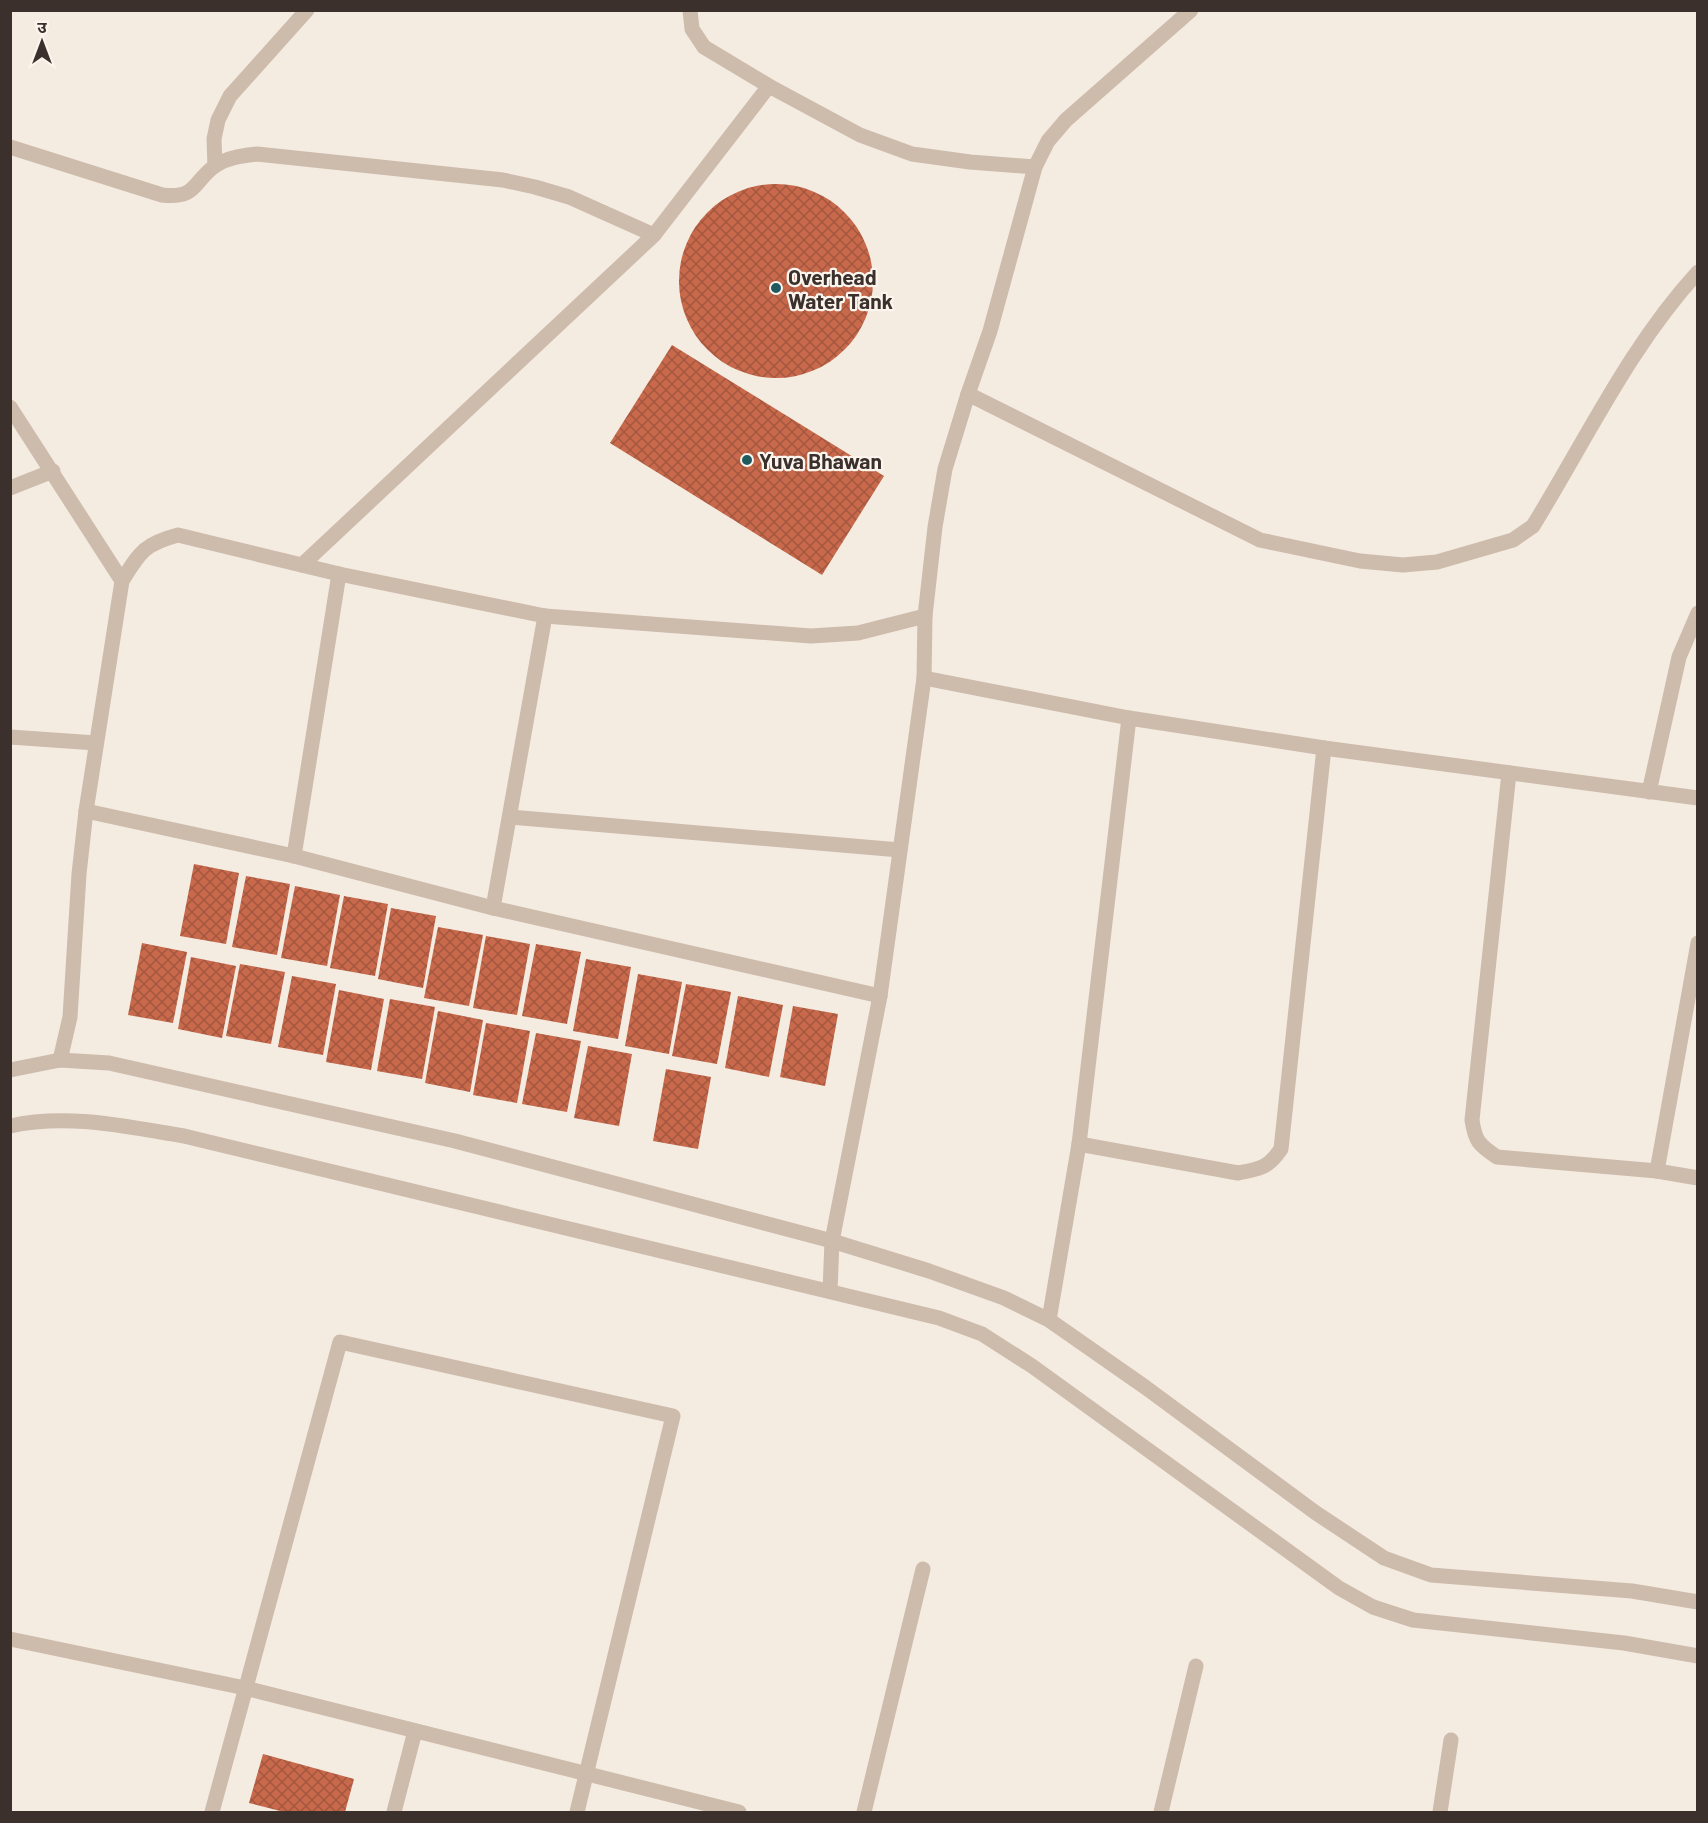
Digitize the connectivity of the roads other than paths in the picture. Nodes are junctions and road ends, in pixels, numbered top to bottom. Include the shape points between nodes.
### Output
1 (307, 10) edge
2 (690, 10) edge
3 (1191, 10) edge
4 (769, 86) junction
5 (10, 147) edge
6 (215, 166) junction
7 (1035, 167) junction
8 (654, 236) junction
9 (1698, 272) edge
10 (968, 394) junction
11 (10, 407) edge
12 (53, 471) junction
13 (10, 488) edge
14 (302, 565) junction
15 (339, 574) junction
16 (122, 581) junction
17 (1698, 613) edge
18 (545, 616) junction
19 (924, 616) junction
20 (924, 678) junction
21 (1129, 718) junction
22 (10, 737) edge
23 (96, 743) junction
24 (1324, 748) junction
25 (1509, 773) junction
26 (1649, 792) junction
27 (1698, 798) edge
28 (86, 811) junction
29 (510, 817) junction
30 (900, 850) junction
31 (294, 856) junction
32 (493, 908) junction
33 (1698, 943) edge
34 (880, 996) junction
35 (60, 1060) junction
36 (10, 1071) edge
37 (10, 1125) edge
38 (1079, 1144) junction
39 (1657, 1171) junction
40 (1698, 1178) edge
41 (832, 1240) junction
42 (830, 1292) junction
43 (1049, 1320) junction
44 (923, 1569) dead end
45 (1698, 1602) edge
46 (10, 1638) edge
47 (1698, 1656) edge
48 (1196, 1666) dead end
49 (245, 1688) junction
50 (415, 1731) junction
51 (1451, 1740) dead end
52 (586, 1774) junction
53 (212, 1812) edge
54 (394, 1812) edge
55 (577, 1812) edge
56 (739, 1812) edge
57 (864, 1812) edge
58 (1161, 1812) edge
59 (1440, 1812) edge

1 - 6 street via 230,96 218,120
2 - 4 street via 692,29 704,46
3 - 7 street via 1066,120 1048,141
4 - 7 street via 860,135 912,154
4 - 8 street
5 - 6 street via 177,197 191,191
6 - 8 street via 233,157 257,154 503,180 570,197
7 - 10 street via 990,331
8 - 14 street
9 - 10 street via 1675,296 1638,350 1533,525 1513,540 1437,562 1403,565 1360,561 1260,540
10 - 19 street via 945,469
11 - 12 street
12 - 13 street
12 - 16 street
14 - 15 street
14 - 16 street via 178,535 155,542 137,556
15 - 18 street
15 - 31 street
16 - 23 street
17 - 26 street via 1679,657
18 - 19 street via 810,636 858,633
18 - 29 street
19 - 20 street
20 - 21 street
20 - 30 street
21 - 24 street
21 - 38 street
22 - 23 street
23 - 28 street
24 - 25 street
24 - 38 street via 1281,1149 1272,1163 1238,1173
25 - 26 street
25 - 39 street via 1472,1120 1474,1136 1497,1156
26 - 27 street
28 - 31 street
28 - 35 street via 70,1017
29 - 30 street
29 - 32 street
30 - 34 street
31 - 32 street
32 - 34 street
33 - 39 street
34 - 41 street
35 - 36 street
35 - 41 street via 109,1063 455,1141
37 - 42 street via 34,1120 86,1120 184,1136
38 - 43 street
39 - 40 street
41 - 42 street
41 - 43 street via 1004,1298
42 - 47 street via 939,1318 982,1334 1338,1588 1373,1607 1413,1620 1624,1643
43 - 45 street via 1384,1558 1431,1575 1632,1591
44 - 57 street
46 - 49 street
48 - 58 street
49 - 50 street
49 - 52 street via 340,1342 673,1416
49 - 53 street
50 - 52 street
50 - 54 street
51 - 59 street
52 - 55 street
52 - 56 street

